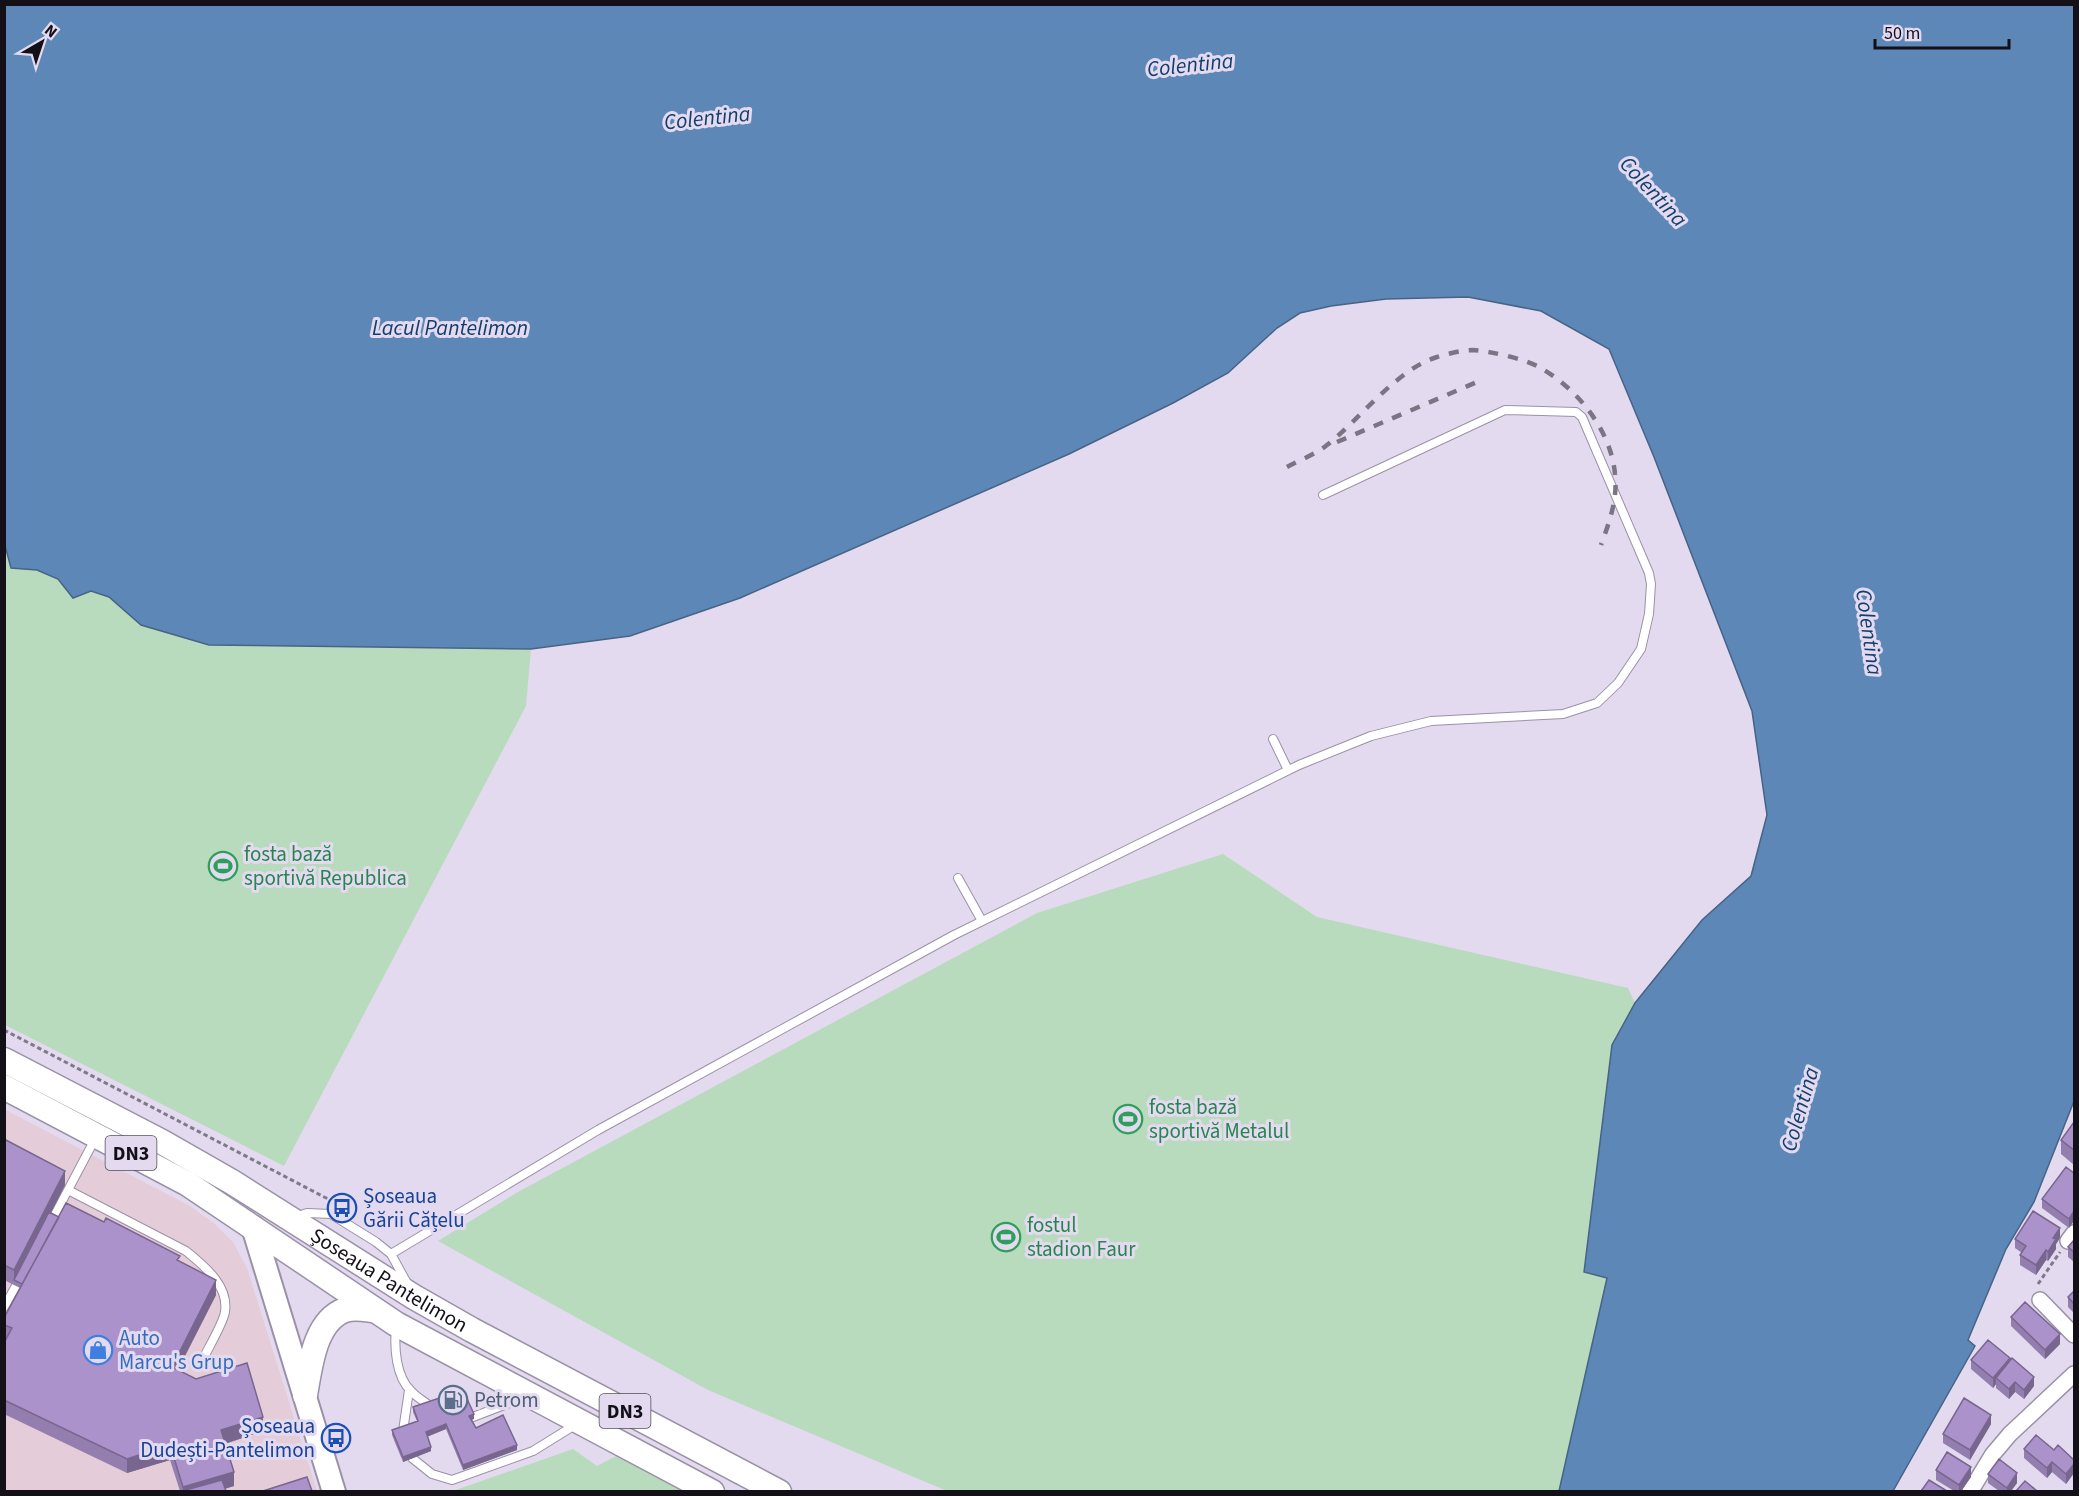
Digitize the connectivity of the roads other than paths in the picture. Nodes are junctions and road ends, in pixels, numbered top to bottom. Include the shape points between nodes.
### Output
1 (1323, 495) dead end
2 (1273, 739) dead end
3 (1288, 770) junction
4 (958, 878) dead end
5 (982, 921) junction
6 (4, 1060) edge
7 (4, 1087) edge
8 (97, 1135) junction
9 (232, 1182) junction
10 (68, 1190) junction
11 (290, 1217) junction
12 (253, 1227) junction
13 (46, 1231) edge
14 (391, 1254) junction
15 (23, 1273) edge
16 (414, 1296) junction
17 (2040, 1300) road end
18 (5, 1304) edge
19 (373, 1310) junction
20 (396, 1324) junction
21 (2074, 1335) edge
22 (201, 1363) dead end
23 (2074, 1374) edge
24 (409, 1390) junction
25 (305, 1395) junction
26 (528, 1396) junction
27 (430, 1406) edge
28 (473, 1417) edge
29 (580, 1422) junction
30 (403, 1431) edge
31 (412, 1458) edge
32 (334, 1491) edge
33 (712, 1491) edge
34 (779, 1491) edge
35 (1970, 1491) edge

1 - 3 lane via 1505,410 1576,412 1582,417 1649,573 1649,614 1645,639 1635,660 1609,693 1589,706 1563,714 1421,723 1371,736
2 - 3 lane
3 - 5 lane
4 - 5 lane
5 - 14 lane via 598,1130
6 - 9 main road, Șoseaua Pantelimon / DN3
7 - 8 main road, Șoseaua Pantelimon / DN3
8 - 10 lane
8 - 12 main road, Șoseaua Pantelimon / DN3 via 188,1184
9 - 11 main road, Șoseaua Pantelimon / DN3
9 - 12 main road
10 - 13 lane
10 - 22 lane via 186,1251 213,1276 224,1298 225,1313
11 - 12 main road
11 - 14 lane via 332,1214
11 - 16 main road, Șoseaua Pantelimon / DN3
12 - 19 main road, Șoseaua Pantelimon / DN3
12 - 25 main road
14 - 16 lane
15 - 18 lane
16 - 34 main road, Șoseaua Pantelimon / DN3
17 - 21 street
19 - 20 main road, Șoseaua Pantelimon / DN3
19 - 25 main road via 346,1309 331,1319 320,1334
20 - 24 lane via 397,1364
20 - 26 main road, Șoseaua Pantelimon / DN3
23 - 35 street via 2010,1434
24 - 27 lane
24 - 30 lane
25 - 32 main road
26 - 28 lane
26 - 29 main road, Șoseaua Pantelimon / DN3
29 - 31 lane via 533,1451 452,1480 432,1474
29 - 33 main road, Șoseaua Pantelimon / DN3

